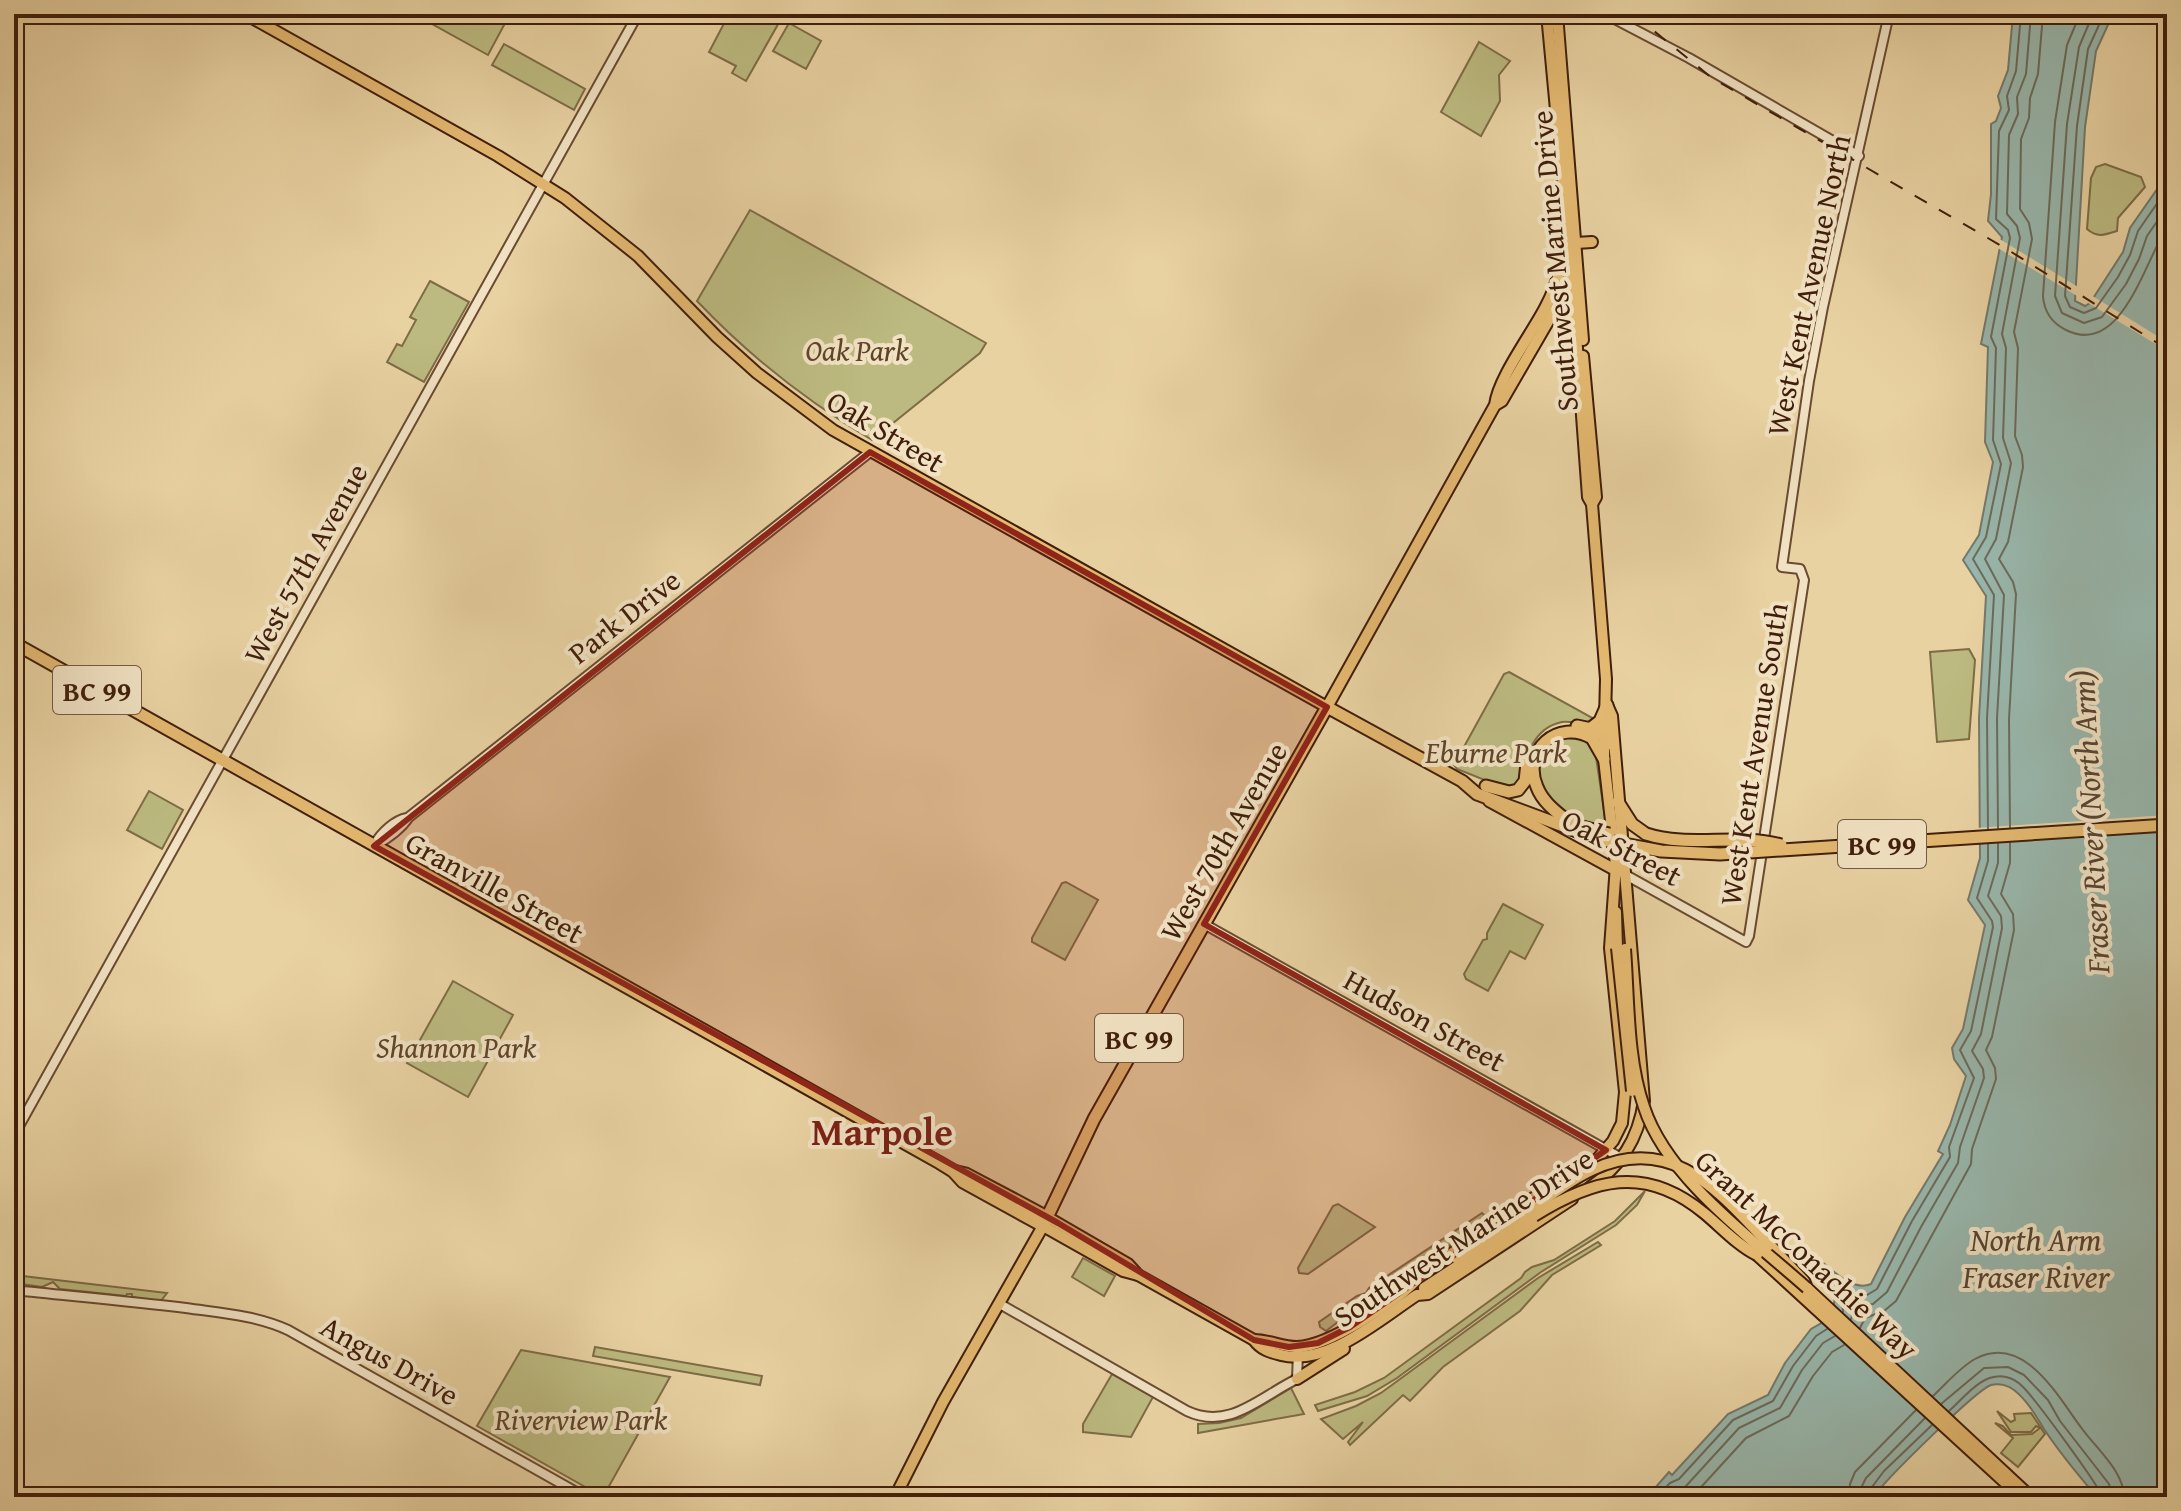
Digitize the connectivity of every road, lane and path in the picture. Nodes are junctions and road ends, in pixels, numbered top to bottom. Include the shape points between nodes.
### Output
1 (245, 14) edge
2 (638, 14) edge
3 (1547, 14) edge
4 (1557, 14) edge
5 (1605, 14) edge
6 (1889, 14) edge
7 (1859, 156) junction
8 (544, 184) junction
9 (1567, 235) junction
10 (1592, 242) dead end
11 (1576, 243) junction
12 (1575, 275) junction
13 (1555, 310) junction
14 (1574, 316) junction
15 (1495, 405) junction
16 (870, 452) junction
17 (1592, 504) junction
18 (1803, 573) joint
19 (14, 643) edge
20 (1607, 705) junction
21 (1327, 707) junction
22 (1591, 728) junction
23 (1609, 740) junction
24 (1604, 759) junction
25 (222, 761) junction
26 (1482, 790) junction
27 (1618, 802) junction
28 (2167, 823) edge
29 (1567, 824) junction
30 (1781, 845) junction
31 (374, 846) junction
32 (1620, 872) junction
33 (1620, 907) junction
34 (1204, 924) junction
35 (1746, 942) joint
36 (1621, 948) junction
37 (1622, 1123) junction
38 (14, 1135) edge
39 (1606, 1150) junction
40 (1620, 1158) junction
41 (1532, 1213) junction
42 (1045, 1222) junction
43 (1757, 1255) junction
44 (14, 1288) edge
45 (1807, 1288) junction
46 (1414, 1291) junction
47 (1000, 1304) junction
48 (1352, 1338) junction
49 (1298, 1352) junction
50 (1297, 1379) junction
51 (585, 1497) edge
52 (895, 1497) edge
53 (2021, 1497) edge
54 (2031, 1497) edge

1 - 8 main road, Oak Street
2 - 8 street, West 57th Avenue
3 - 9 main road, Southwest Marine Drive
4 - 11 main road, Southwest Marine Drive
5 - 7 street
6 - 7 street, West Kent Avenue North
7 - 18 street, West Kent Avenue North via 1809,381 1782,567
8 - 16 main road, Oak Street via 638,256 757,373
8 - 25 street, West 57th Avenue
9 - 12 main road, Southwest Marine Drive
9 - 15 main road, West 70th Avenue via 1553,292
10 - 11 main road
11 - 12 main road, Southwest Marine Drive
12 - 13 main road, West 70th Avenue
12 - 14 main road, Southwest Marine Drive
12 - 17 main road, Southwest Marine Drive via 1596,497
13 - 14 main road
13 - 15 main road, West 70th Avenue
14 - 17 main road, Southwest Marine Drive
15 - 21 main road, West 70th Avenue
16 - 21 main road, Oak Street
16 - 31 street, Park Drive via 379,836
17 - 20 main road, Southwest Marine Drive
18 - 35 street, West Kent Avenue South
19 - 25 highway, Granville Street / BC 99
20 - 22 highway
20 - 23 main road, Southwest Marine Drive
21 - 26 highway, Oak Street / BC 99
21 - 34 highway, West 70th Avenue / BC 99
22 - 23 highway
22 - 26 highway via 1566,726 1542,736 1530,752 1518,790
23 - 24 main road, Southwest Marine Drive
23 - 27 main road, Southwest Marine Drive
24 - 29 highway via 1592,738 1571,731 1555,734 1538,751 1533,768 1537,788
24 - 32 main road, Southwest Marine Drive
25 - 31 highway, Granville Street / BC 99
25 - 38 street, West 57th Avenue
26 - 29 highway, Oak Street / BC 99
26 - 32 main road, Oak Street via 1501,809
27 - 30 highway, bridge via 1646,834
27 - 32 main road, Southwest Marine Drive
28 - 29 highway, BC 99, bridge via 1720,854 1629,846
28 - 30 highway, BC 99, bridge
29 - 30 highway, BC 99, bridge via 1663,845
31 - 42 highway, Granville Street / BC 99 via 953,1171 963,1182
32 - 33 main road, Southwest Marine Drive
32 - 35 street, Oak Street
33 - 36 main road, Grant McConachie Way
33 - 37 main road, Southwest Marine Drive via 1610,917 1610,948 1625,1092
33 - 40 main road, Southwest Marine Drive via 1633,951 1644,1101 1641,1119
34 - 39 street, Hudson Street
34 - 42 highway, West 70th Avenue / BC 99 via 1079,1147
36 - 43 main road, Grant McConachie Way, bridge via 1629,1076 1645,1127 1679,1179
36 - 45 main road, Grant McConachie Way, bridge via 1638,1085 1655,1133 1692,1183
37 - 39 main road, Southwest Marine Drive
37 - 40 main road
39 - 40 street, Hudson Street
39 - 46 main road, Southwest Marine Drive via 1593,1164 1454,1250
40 - 46 main road, Southwest Marine Drive via 1601,1180 1428,1294
41 - 43 main road, bridge via 1592,1185 1651,1185 1695,1205
41 - 45 main road, bridge via 1599,1167 1631,1159 1667,1162 1714,1188
41 - 46 main road
42 - 47 main road, West 70th Avenue
42 - 49 main road, Granville Street via 1259,1347
43 - 53 main road, Grant McConachie Way
44 - 51 street, Angus Drive via 253,1317 278,1325
45 - 54 main road, Grant McConachie Way
46 - 48 main road, Southwest Marine Drive
46 - 49 main road, Southwest Marine Drive
47 - 50 street via 1200,1416 1236,1414
47 - 52 main road
48 - 49 main road, Southwest Marine Drive via 1321,1354
48 - 50 main road via 1344,1349
49 - 50 street

